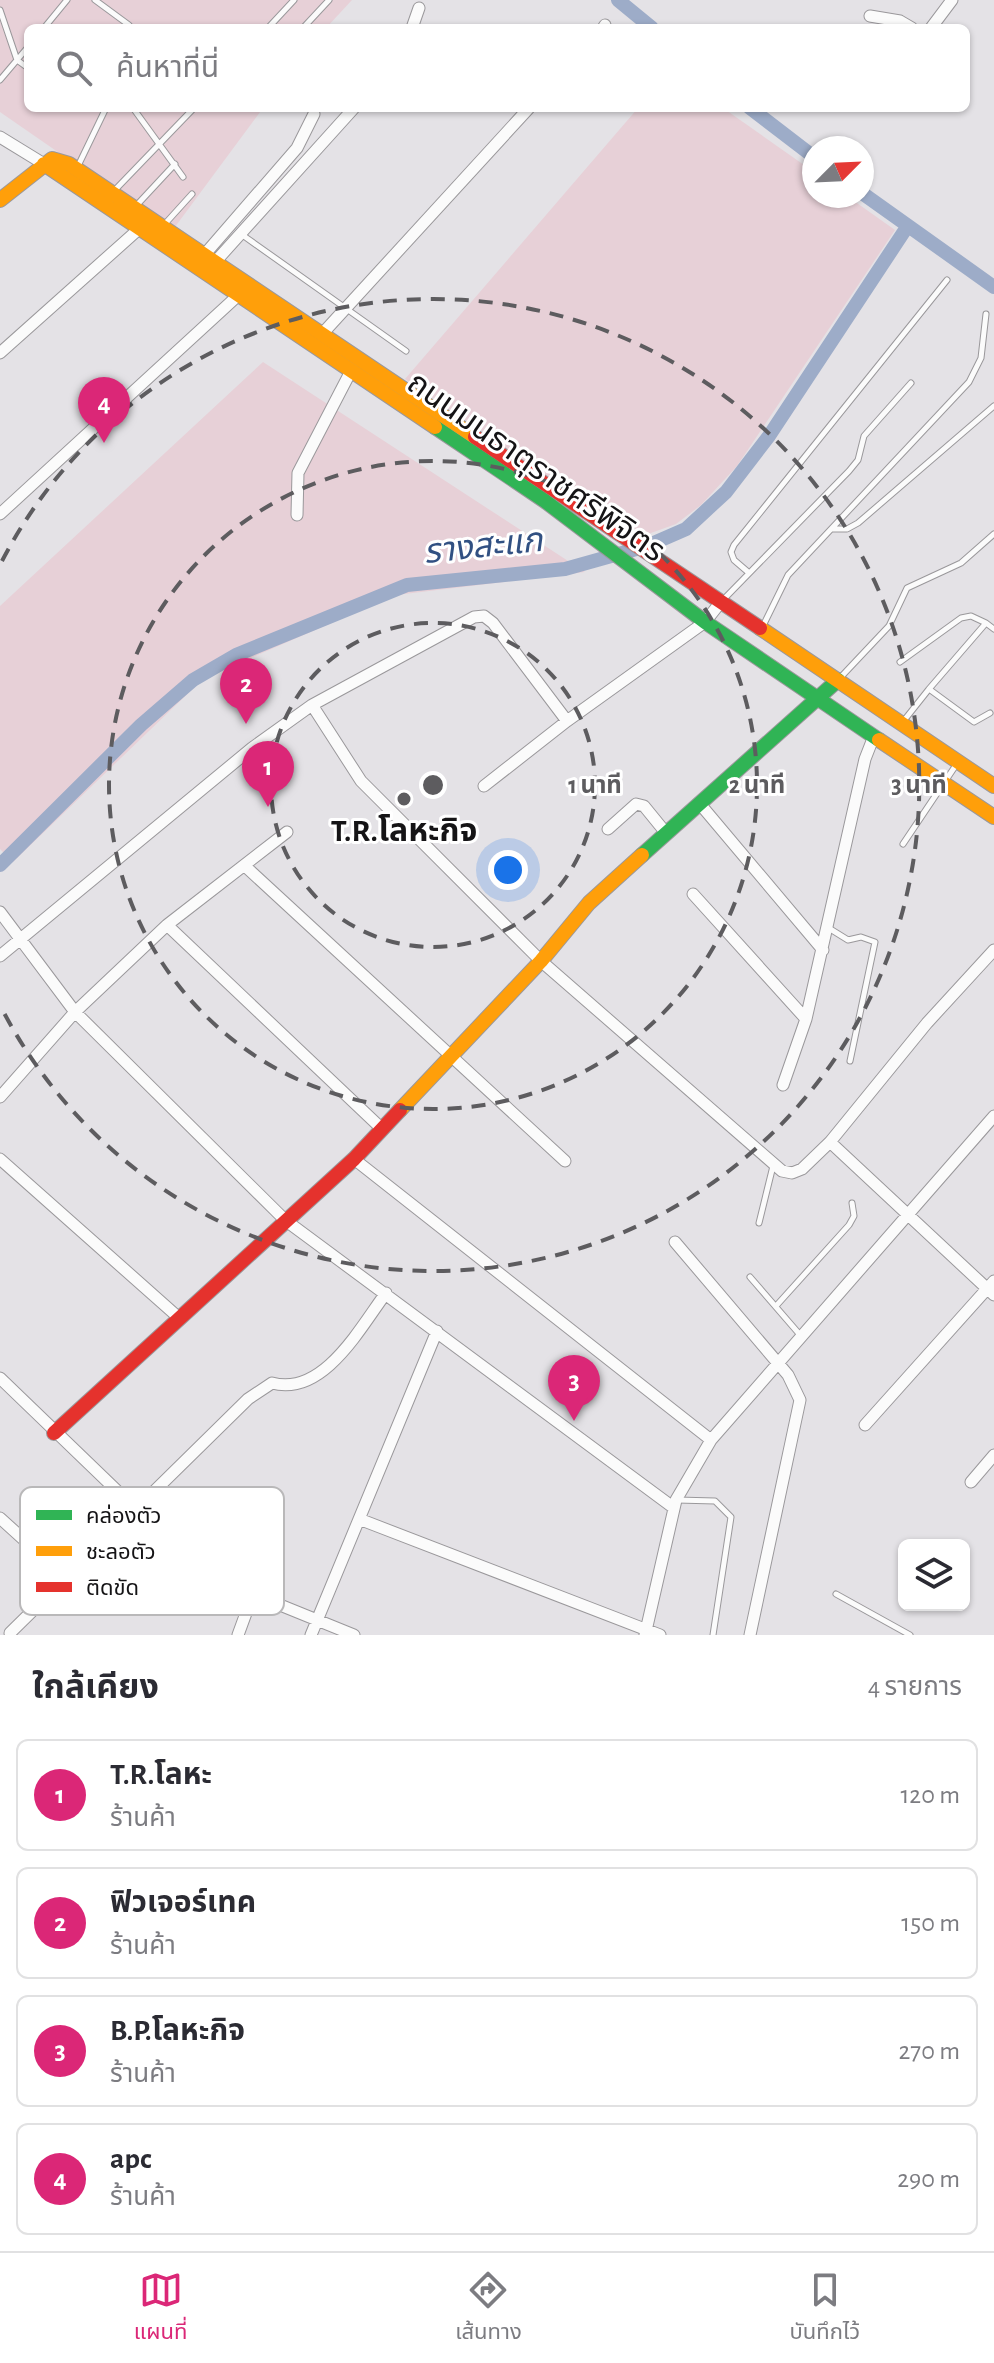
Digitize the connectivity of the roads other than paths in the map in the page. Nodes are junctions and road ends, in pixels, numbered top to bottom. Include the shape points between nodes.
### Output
1 (67, 0) edge
2 (95, 0) edge
3 (329, 0) edge
4 (952, 0) edge
5 (290, 2) edge
6 (419, 8) dead end
7 (0, 10) edge
8 (870, 16) dead end
9 (47, 24) edge
10 (128, 24) edge
11 (271, 24) edge
12 (307, 24) edge
13 (413, 24) edge
14 (905, 24) edge
15 (934, 24) edge
16 (24, 52) edge
17 (17, 60) junction
18 (24, 65) edge
19 (0, 80) edge
20 (104, 112) edge
21 (136, 112) edge
22 (190, 112) edge
23 (350, 112) edge
24 (525, 112) edge
25 (314, 114) dead end
26 (0, 137) edge
27 (161, 142) junction
28 (44, 164) junction
29 (175, 164) junction
30 (77, 169) junction
31 (183, 177) dead end
32 (113, 193) junction
33 (192, 194) dead end
34 (0, 200) edge
35 (135, 208) junction
36 (163, 226) junction
37 (140, 228) junction
38 (240, 233) junction
39 (210, 258) junction
40 (947, 280) dead end
41 (249, 284) junction
42 (238, 296) junction
43 (345, 309) junction
44 (986, 314) dead end
45 (323, 333) junction
46 (406, 351) dead end
47 (0, 353) edge
48 (351, 371) junction
49 (911, 383) dead end
50 (994, 406) edge
51 (584, 506) junction
52 (0, 514) edge
53 (297, 515) dead end
54 (580, 526) junction
55 (831, 529) junction
56 (994, 534) edge
57 (650, 553) junction
58 (748, 572) junction
59 (644, 577) junction
60 (720, 603) junction
61 (705, 622) junction
62 (986, 623) junction
63 (994, 629) edge
64 (761, 631) junction
65 (900, 662) dead end
66 (838, 680) junction
67 (929, 689) junction
68 (819, 699) junction
69 (312, 705) junction
70 (990, 713) dead end
71 (567, 721) junction
72 (901, 723) junction
73 (874, 736) junction
74 (958, 762) junction
75 (944, 783) junction
76 (484, 786) dead end
77 (994, 786) edge
78 (700, 804) junction
79 (994, 817) edge
80 (608, 829) dead end
81 (287, 832) dead end
82 (666, 833) junction
83 (903, 844) dead end
84 (246, 867) junction
85 (693, 894) dead end
86 (0, 912) edge
87 (167, 925) junction
88 (826, 927) junction
89 (19, 940) junction
90 (823, 950) junction
91 (994, 950) edge
92 (0, 956) edge
93 (541, 961) junction
94 (75, 1012) junction
95 (806, 1019) junction
96 (451, 1057) junction
97 (850, 1061) dead end
98 (783, 1085) dead end
99 (0, 1097) edge
100 (994, 1116) edge
101 (381, 1128) junction
102 (830, 1142) junction
103 (0, 1159) edge
104 (354, 1159) junction
105 (565, 1161) dead end
106 (774, 1165) junction
107 (852, 1203) dead end
108 (906, 1215) junction
109 (285, 1220) junction
110 (759, 1223) dead end
111 (675, 1242) dead end
112 (750, 1277) dead end
113 (992, 1288) edge
114 (386, 1293) junction
115 (776, 1306) junction
116 (178, 1317) junction
117 (437, 1331) junction
118 (801, 1336) junction
119 (777, 1364) junction
120 (0, 1378) edge
121 (865, 1425) dead end
122 (54, 1433) junction
123 (711, 1440) junction
124 (994, 1455) edge
125 (971, 1482) dead end
126 (112, 1487) edge
127 (162, 1487) edge
128 (675, 1504) junction
129 (0, 1518) edge
130 (359, 1519) junction
131 (20, 1536) edge
132 (836, 1594) dead end
133 (284, 1607) edge
134 (28, 1615) edge
135 (245, 1615) edge
136 (317, 1620) junction
137 (645, 1632) edge
138 (10, 1633) edge
139 (238, 1635) edge
140 (311, 1635) edge
141 (354, 1635) edge
142 (660, 1635) edge
143 (713, 1635) edge
144 (750, 1635) edge
145 (910, 1635) edge

1 - 9 lane
2 - 10 lane
3 - 12 lane
4 - 15 street
5 - 11 lane
6 - 13 street
7 - 17 lane
8 - 14 street
16 - 17 lane
17 - 18 lane
17 - 19 lane
20 - 30 lane
21 - 27 lane
22 - 27 lane
23 - 38 street
24 - 43 street
25 - 39 street via 297,148
26 - 28 street, ถนนมนธาตุราชศรีพิจิตร
27 - 29 lane
27 - 32 lane
28 - 30 street, ถนนมนธาตุราชศรีพิจิตร via 59,159
28 - 34 street
28 - 37 street, ถนนมนธาตุราชศรีพิจิตร
29 - 31 lane
29 - 35 lane
30 - 32 street, ถนนมนธาตุราชศรีพิจิตร
32 - 35 street, ถนนมนธาตุราชศรีพิจิตร
33 - 36 lane
35 - 36 street, ถนนมนธาตุราชศรีพิจิตร
36 - 39 street, ถนนมนธาตุราชศรีพิจิตร
37 - 42 street, ถนนมนธาตุราชศรีพิจิตร
37 - 47 street
38 - 39 street
38 - 43 lane
39 - 41 street, ถนนมนธาตุราชศรีพิจิตร
40 - 58 lane via 734,545 734,560
41 - 42 street
41 - 45 street, ถนนมนธาตุราชศรีพิจิตร
42 - 48 street, ถนนมนธาตุราชศรีพิจิตร
42 - 52 street
43 - 45 street
43 - 46 lane
44 - 55 lane via 981,358 969,382
45 - 51 street, ถนนมนธาตุราชศรีพิจิตร
48 - 53 street via 298,473
48 - 54 street, ถนนมนธาตุราชศรีพิจิตร
49 - 58 lane via 864,436 849,471
50 - 55 lane via 858,523
51 - 54 street
51 - 57 street, ถนนมนธาตุราชศรีพิจิตร
54 - 59 street, ถนนมนธาตุราชศรีพิจิตร
55 - 64 lane via 788,575
56 - 66 lane via 961,563 907,588 889,626
57 - 59 street
57 - 60 street, ถนนมนธาตุราชศรีพิจิตร
58 - 60 lane
59 - 61 street, ถนนมนธาตุราชศรีพิจิตร
60 - 61 street
60 - 64 street, ถนนมนธาตุราชศรีพิจิตร
61 - 68 street, ถนนมนธาตุราชศรีพิจิตร
61 - 71 street
62 - 63 lane
62 - 65 lane via 961,618
62 - 67 lane
64 - 66 street, ถนนมนธาตุราชศรีพิจิตร
66 - 68 street
66 - 72 street, ถนนมนธาตุราชศรีพิจิตร
67 - 70 lane via 974,722
67 - 72 lane
68 - 73 street, ถนนมนธาตุราชศรีพิจิตร
68 - 78 street
69 - 71 street via 484,616
69 - 89 street
69 - 93 street via 361,781
71 - 76 street
72 - 74 street, ถนนมนธาตุราชศรีพิจิตร
73 - 75 street, ถนนมนธาตุราชศรีพิจิตร
73 - 88 street
74 - 75 lane
74 - 77 street, ถนนมนธาตุราชศรีพิจิตร
75 - 79 street, ถนนมนธาตุราชศรีพิจิตร
75 - 83 lane
78 - 82 street
78 - 90 street
80 - 82 street via 636,804 644,806
81 - 84 street
82 - 93 street via 589,903
84 - 87 street
84 - 96 street
85 - 95 street
86 - 89 street
87 - 94 street
87 - 101 street
88 - 90 street
88 - 97 lane via 848,940 875,942
89 - 92 street
89 - 94 street
90 - 95 street
91 - 102 street
93 - 96 street
93 - 106 street
94 - 99 street
94 - 109 street
95 - 98 street
96 - 101 street
96 - 105 street
100 - 108 street
101 - 104 street
102 - 106 street via 802,1169 792,1173
102 - 108 street
103 - 116 street
104 - 109 street
104 - 123 street
106 - 110 lane
107 - 115 lane via 849,1225
108 - 113 street
108 - 118 street
109 - 114 street
109 - 116 street
111 - 119 street
112 - 115 lane
113 - 121 street
114 - 117 street
114 - 127 street via 333,1360 300,1384 272,1383 248,1399
115 - 118 lane
116 - 122 street
117 - 128 street
117 - 130 street
118 - 119 street
119 - 123 street
119 - 144 street via 797,1387 800,1400
120 - 122 street
122 - 126 street
123 - 128 street
124 - 125 street
128 - 137 street
128 - 143 lane via 715,1501 731,1517
129 - 131 street
130 - 136 street
130 - 137 street
132 - 145 lane
133 - 136 street
134 - 138 street
135 - 139 street
136 - 140 street
136 - 141 street
137 - 142 street

